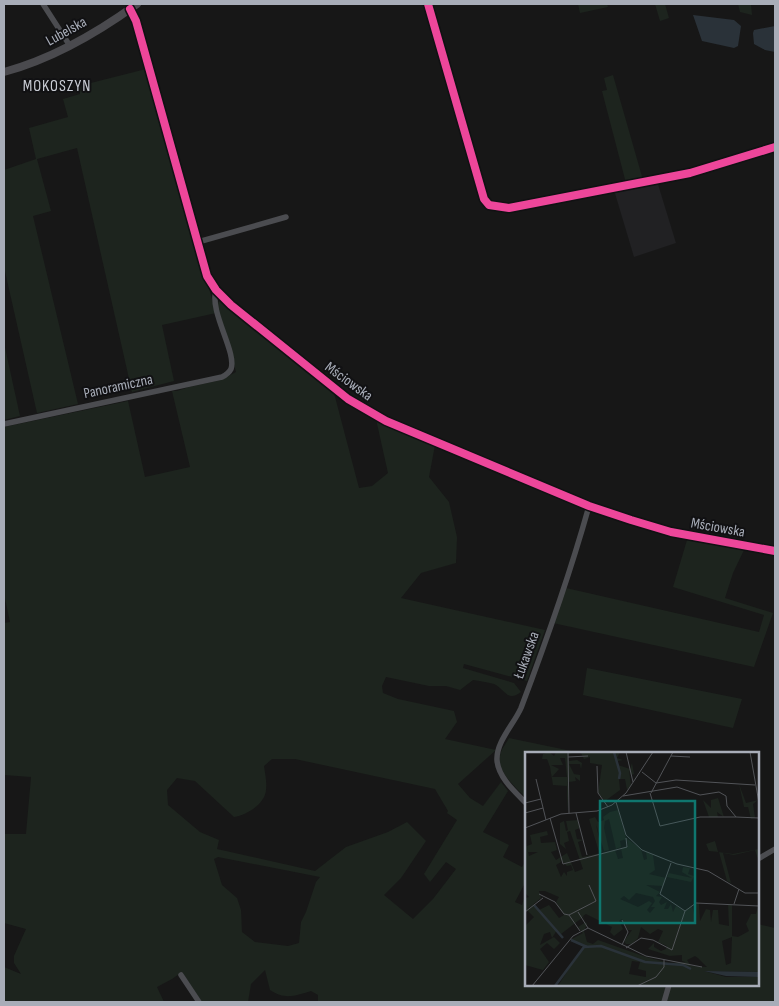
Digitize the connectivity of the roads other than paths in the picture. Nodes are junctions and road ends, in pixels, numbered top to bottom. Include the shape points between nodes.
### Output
1 (42, 4) edge
2 (137, 4) edge
3 (428, 4) edge
4 (130, 9) junction
5 (70, 46) junction
6 (4, 72) edge
7 (775, 147) edge
8 (286, 217) dead end
9 (198, 242) junction
10 (216, 290) junction
11 (4, 424) edge
12 (589, 506) junction
13 (775, 551) edge
14 (525, 802) edge
15 (775, 849) edge
16 (759, 858) edge
17 (181, 975) dead end
18 (669, 986) edge
19 (199, 1002) edge
20 (664, 1002) edge

1 - 5 street
2 - 4 main road, Lubelska
3 - 7 street via 484,199 489,205 509,208 690,173
4 - 5 main road, Lubelska
4 - 9 street, Mściowska
5 - 6 main road, Lubelska
8 - 9 street
9 - 10 street, Mściowska via 208,276
10 - 11 street, Panoramiczna via 214,301 232,366 222,377
10 - 12 street, Mściowska via 368,412
12 - 13 street, Mściowska via 671,532
12 - 14 street, Łukawska via 520,710 497,753 505,779
15 - 16 street
17 - 19 street
18 - 20 street

